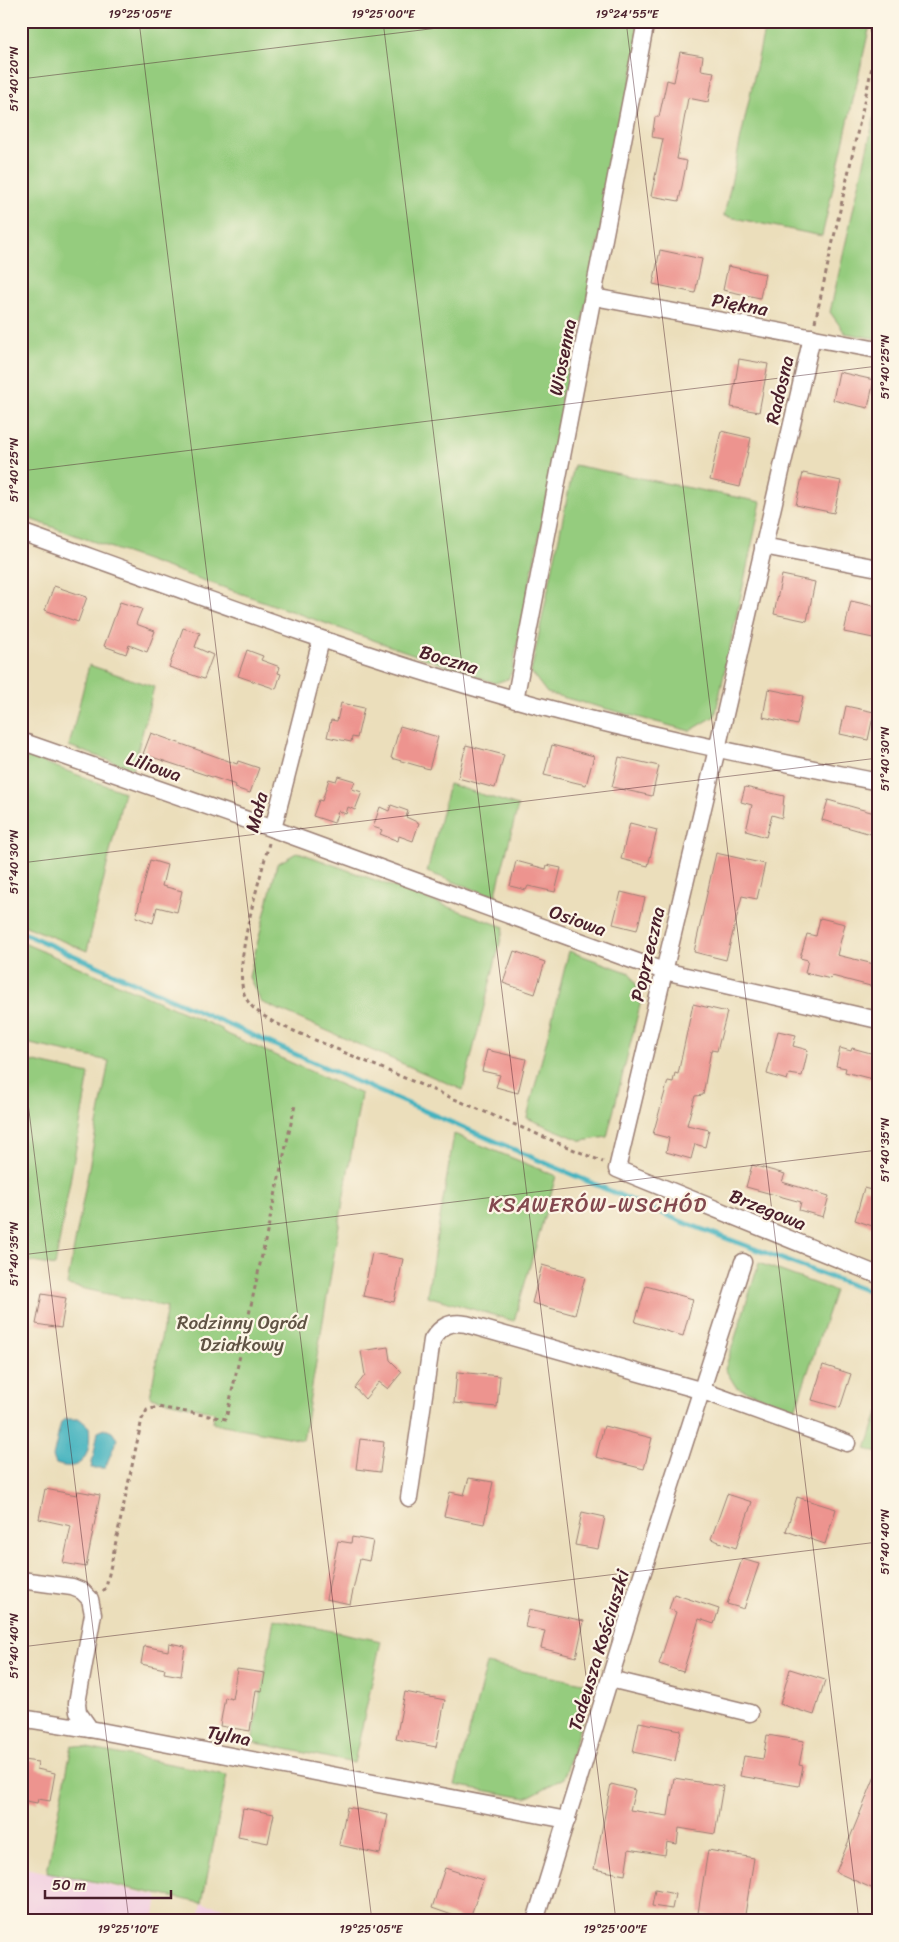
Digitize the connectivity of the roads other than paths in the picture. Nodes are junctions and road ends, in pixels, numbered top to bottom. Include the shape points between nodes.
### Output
1 (646, 21) edge
2 (594, 297) junction
3 (812, 337) junction
4 (878, 350) edge
5 (21, 532) edge
6 (762, 546) junction
7 (878, 568) edge
8 (321, 640) junction
9 (515, 700) junction
10 (21, 741) edge
11 (718, 749) junction
12 (878, 782) edge
13 (273, 829) junction
14 (664, 971) junction
15 (878, 1020) edge
16 (617, 1168) joint
17 (743, 1262) dead end
18 (878, 1275) edge
19 (703, 1391) junction
20 (847, 1443) dead end
21 (409, 1498) dead end
22 (21, 1580) edge
23 (610, 1679) junction
24 (750, 1713) dead end
25 (21, 1718) edge
26 (90, 1729) junction
27 (567, 1820) junction
28 (535, 1921) edge

1 - 2 street, Wiosenna
2 - 3 street, Piękna
2 - 9 street, Wiosenna
3 - 4 street, Piękna
3 - 6 street, Radosna
5 - 8 street, Boczna
6 - 7 street
6 - 11 street, Radosna
8 - 9 street, Boczna
8 - 13 street, Mała
9 - 11 street, Boczna
10 - 13 street, Liliowa
11 - 12 street, Boczna
11 - 14 street, Poprzeczna
13 - 14 street, Osiowa
14 - 15 street, Osiowa
14 - 16 street, Poprzeczna
16 - 18 street, Brzegowa
17 - 19 street, Tadeusza Kościuszki
19 - 20 street
19 - 21 street via 466,1324 451,1323 438,1331 432,1340
19 - 23 street, Tadeusza Kościuszki
22 - 26 street via 72,1587 90,1599 93,1614 77,1703 78,1712
23 - 24 street
23 - 27 street, Tadeusza Kościuszki
25 - 26 street, Tylna
26 - 27 street, Tylna
27 - 28 street, Tadeusza Kościuszki

